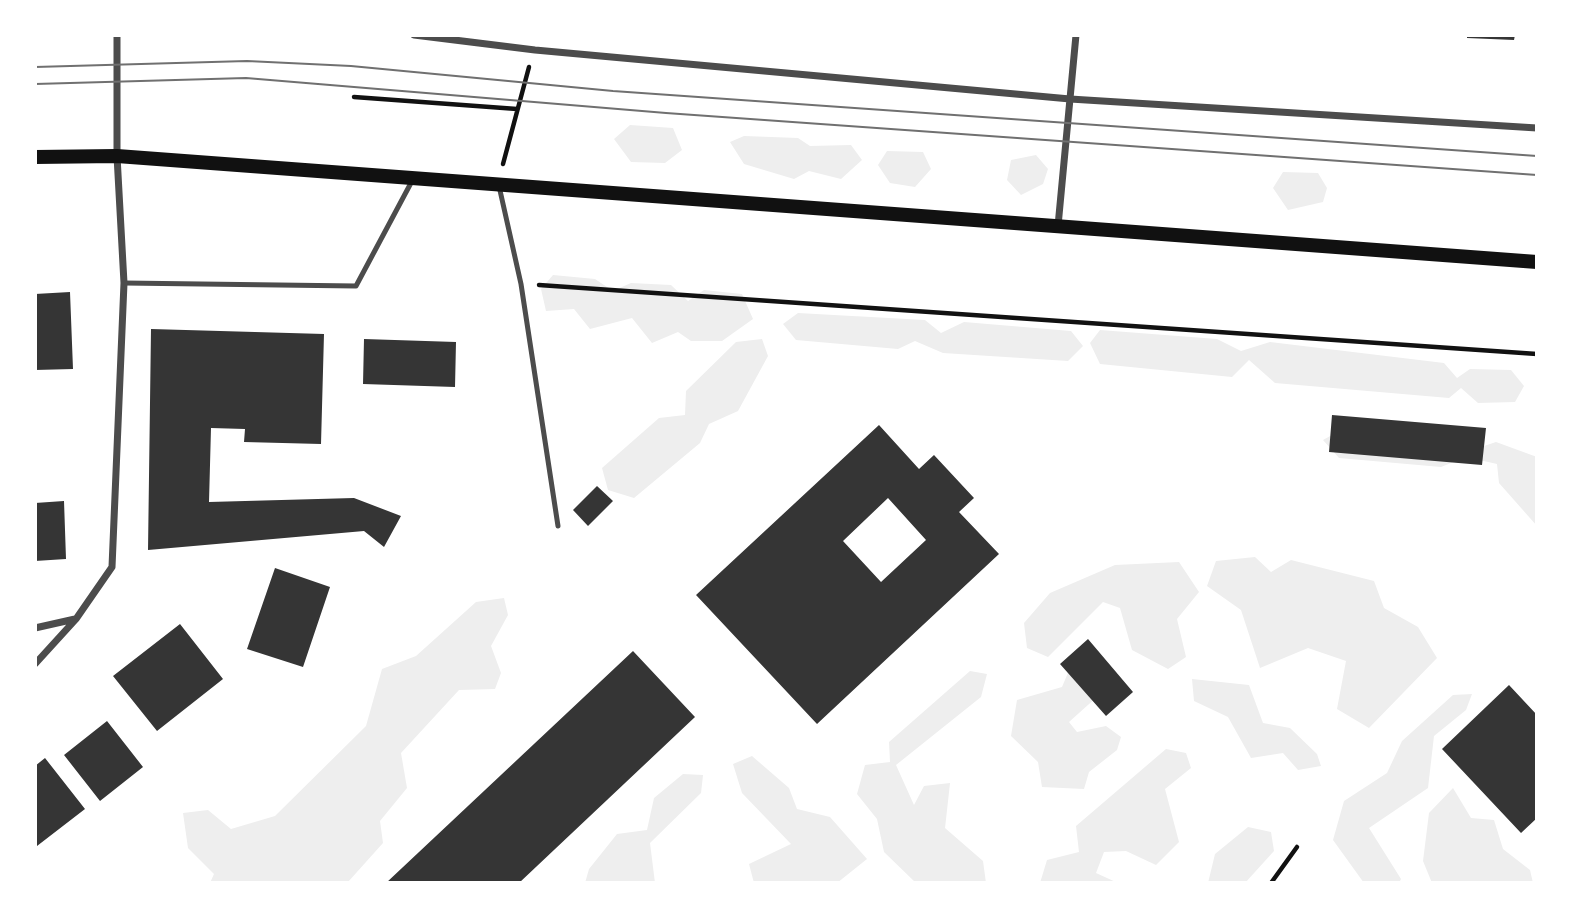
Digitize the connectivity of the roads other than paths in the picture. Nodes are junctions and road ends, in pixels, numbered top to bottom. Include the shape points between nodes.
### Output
1 (117, 35) edge
2 (414, 35) edge
3 (1076, 35) edge
4 (1070, 99) junction
5 (1537, 128) edge
6 (117, 156) junction
7 (35, 157) edge
8 (414, 178) junction
9 (498, 183) junction
10 (1058, 226) junction
11 (1537, 262) edge
12 (124, 283) junction
13 (558, 526) dead end
14 (75, 619) junction
15 (35, 628) edge
16 (35, 664) edge

1 - 6 street
2 - 4 street
3 - 4 street
4 - 5 street
4 - 10 street
6 - 7 main road
6 - 8 main road
6 - 12 street
8 - 9 main road
8 - 12 lane via 356,286
9 - 10 main road
9 - 13 lane via 521,284
10 - 11 main road
12 - 14 street via 112,567
14 - 15 street
14 - 16 street

